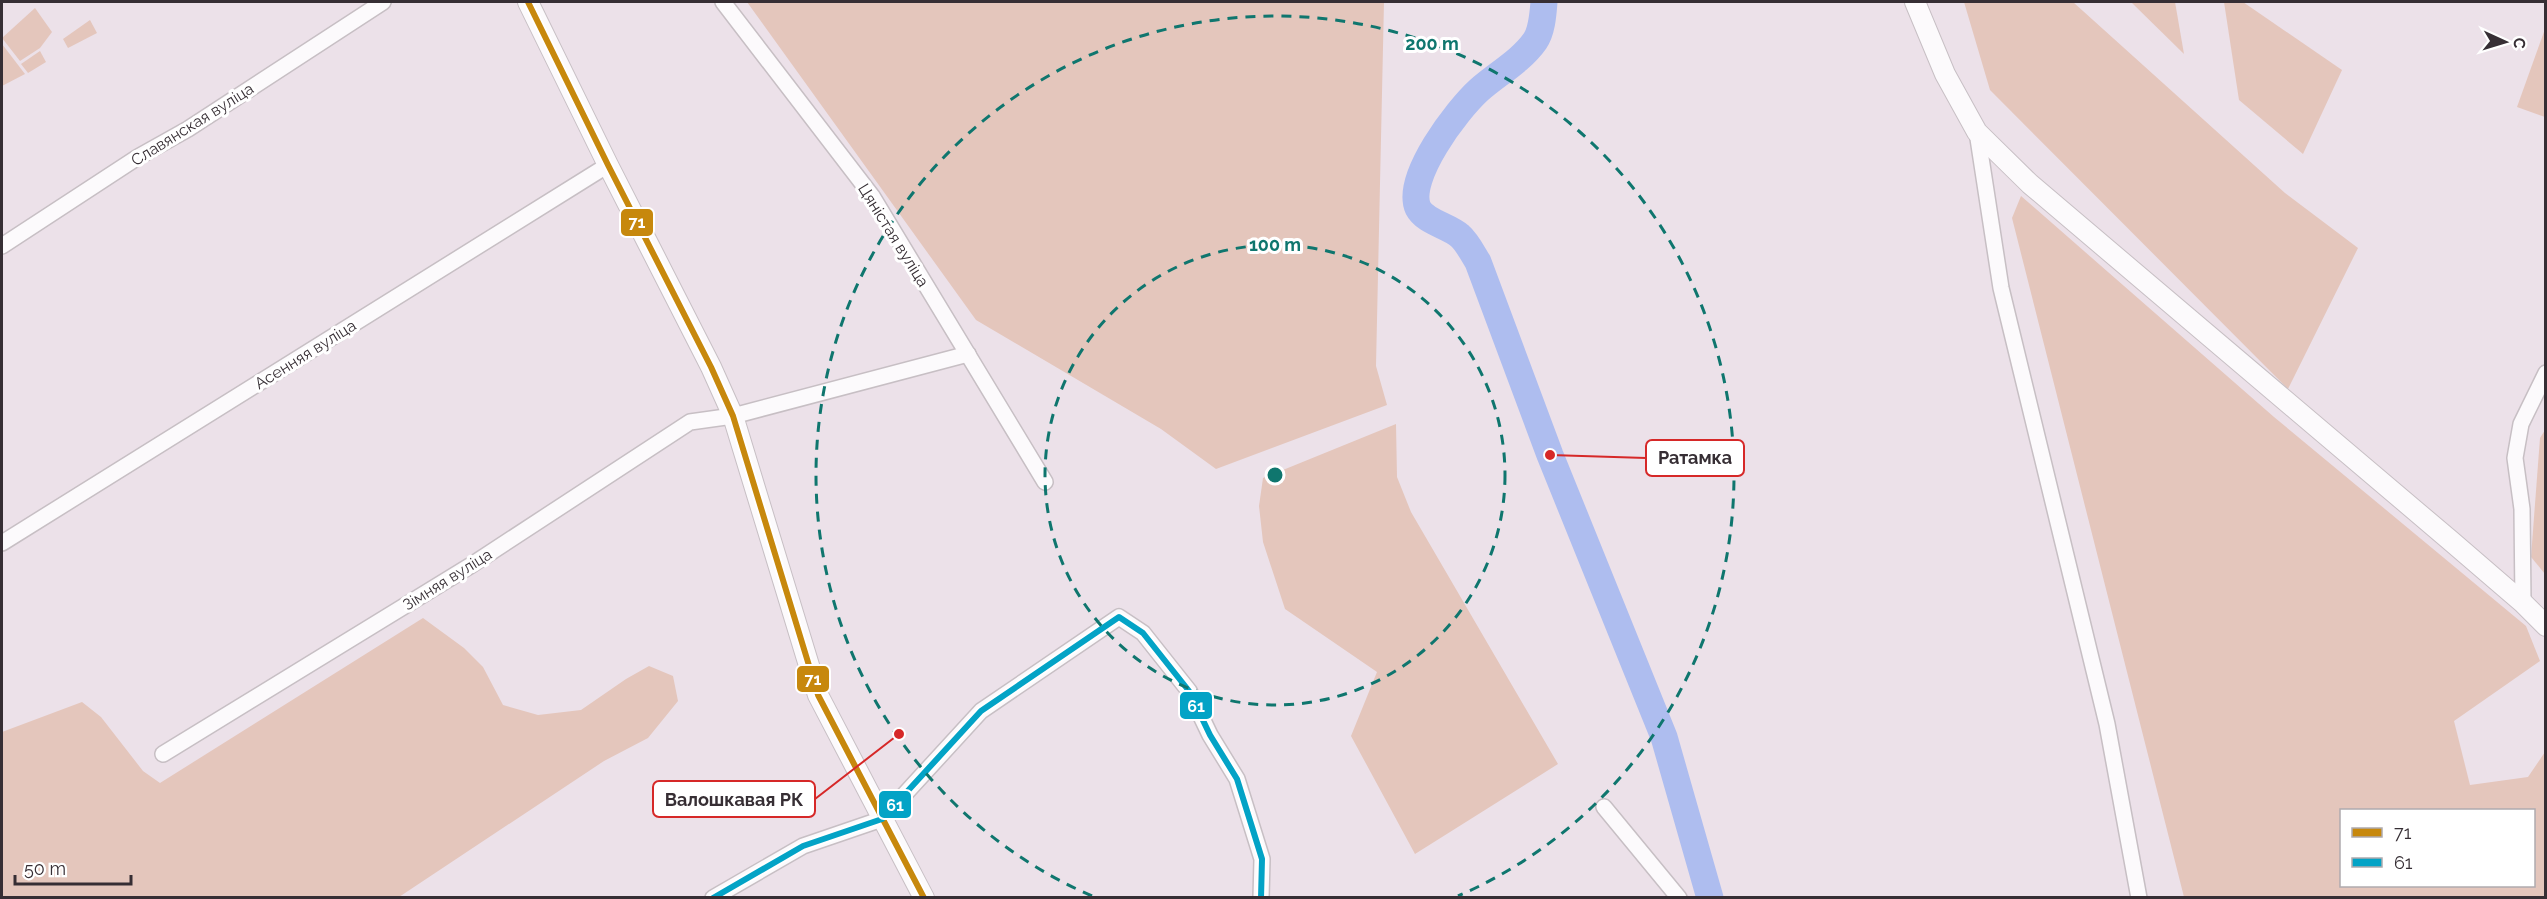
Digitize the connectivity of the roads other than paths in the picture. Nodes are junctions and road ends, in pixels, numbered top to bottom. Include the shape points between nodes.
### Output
1 (383, 2) edge
2 (528, 2) edge
3 (723, 2) edge
4 (1917, 3) edge
5 (1977, 132) junction
6 (608, 165) junction
7 (2, 246) edge
8 (968, 354) junction
9 (2546, 373) edge
10 (733, 416) junction
11 (1045, 482) dead end
12 (2, 543) edge
13 (2523, 603) junction
14 (2546, 626) edge
15 (163, 754) dead end
16 (1604, 807) dead end
17 (882, 819) junction
18 (712, 897) edge
19 (924, 897) edge
20 (1261, 897) edge
21 (1679, 897) edge
22 (2139, 897) edge

1 - 7 street, Славянская вуліца
2 - 6 street
3 - 8 street, Цяністая вуліца via 872,196
4 - 5 street via 1945,74
5 - 13 street via 2030,184
5 - 22 street via 2001,288 2107,724
6 - 10 street
6 - 12 street, Асенняя вуліца
8 - 10 street, Зімняя вуліца
8 - 11 street, Цяністая вуліца
9 - 13 street via 2521,424 2515,458 2523,509
10 - 15 street, Зімняя вуліца via 690,422 473,564
10 - 17 street via 818,695
13 - 14 street
16 - 21 street
17 - 18 street via 803,846
17 - 19 street
17 - 20 street via 981,711 1119,617 1143,633 1189,691 1237,779 1262,859

